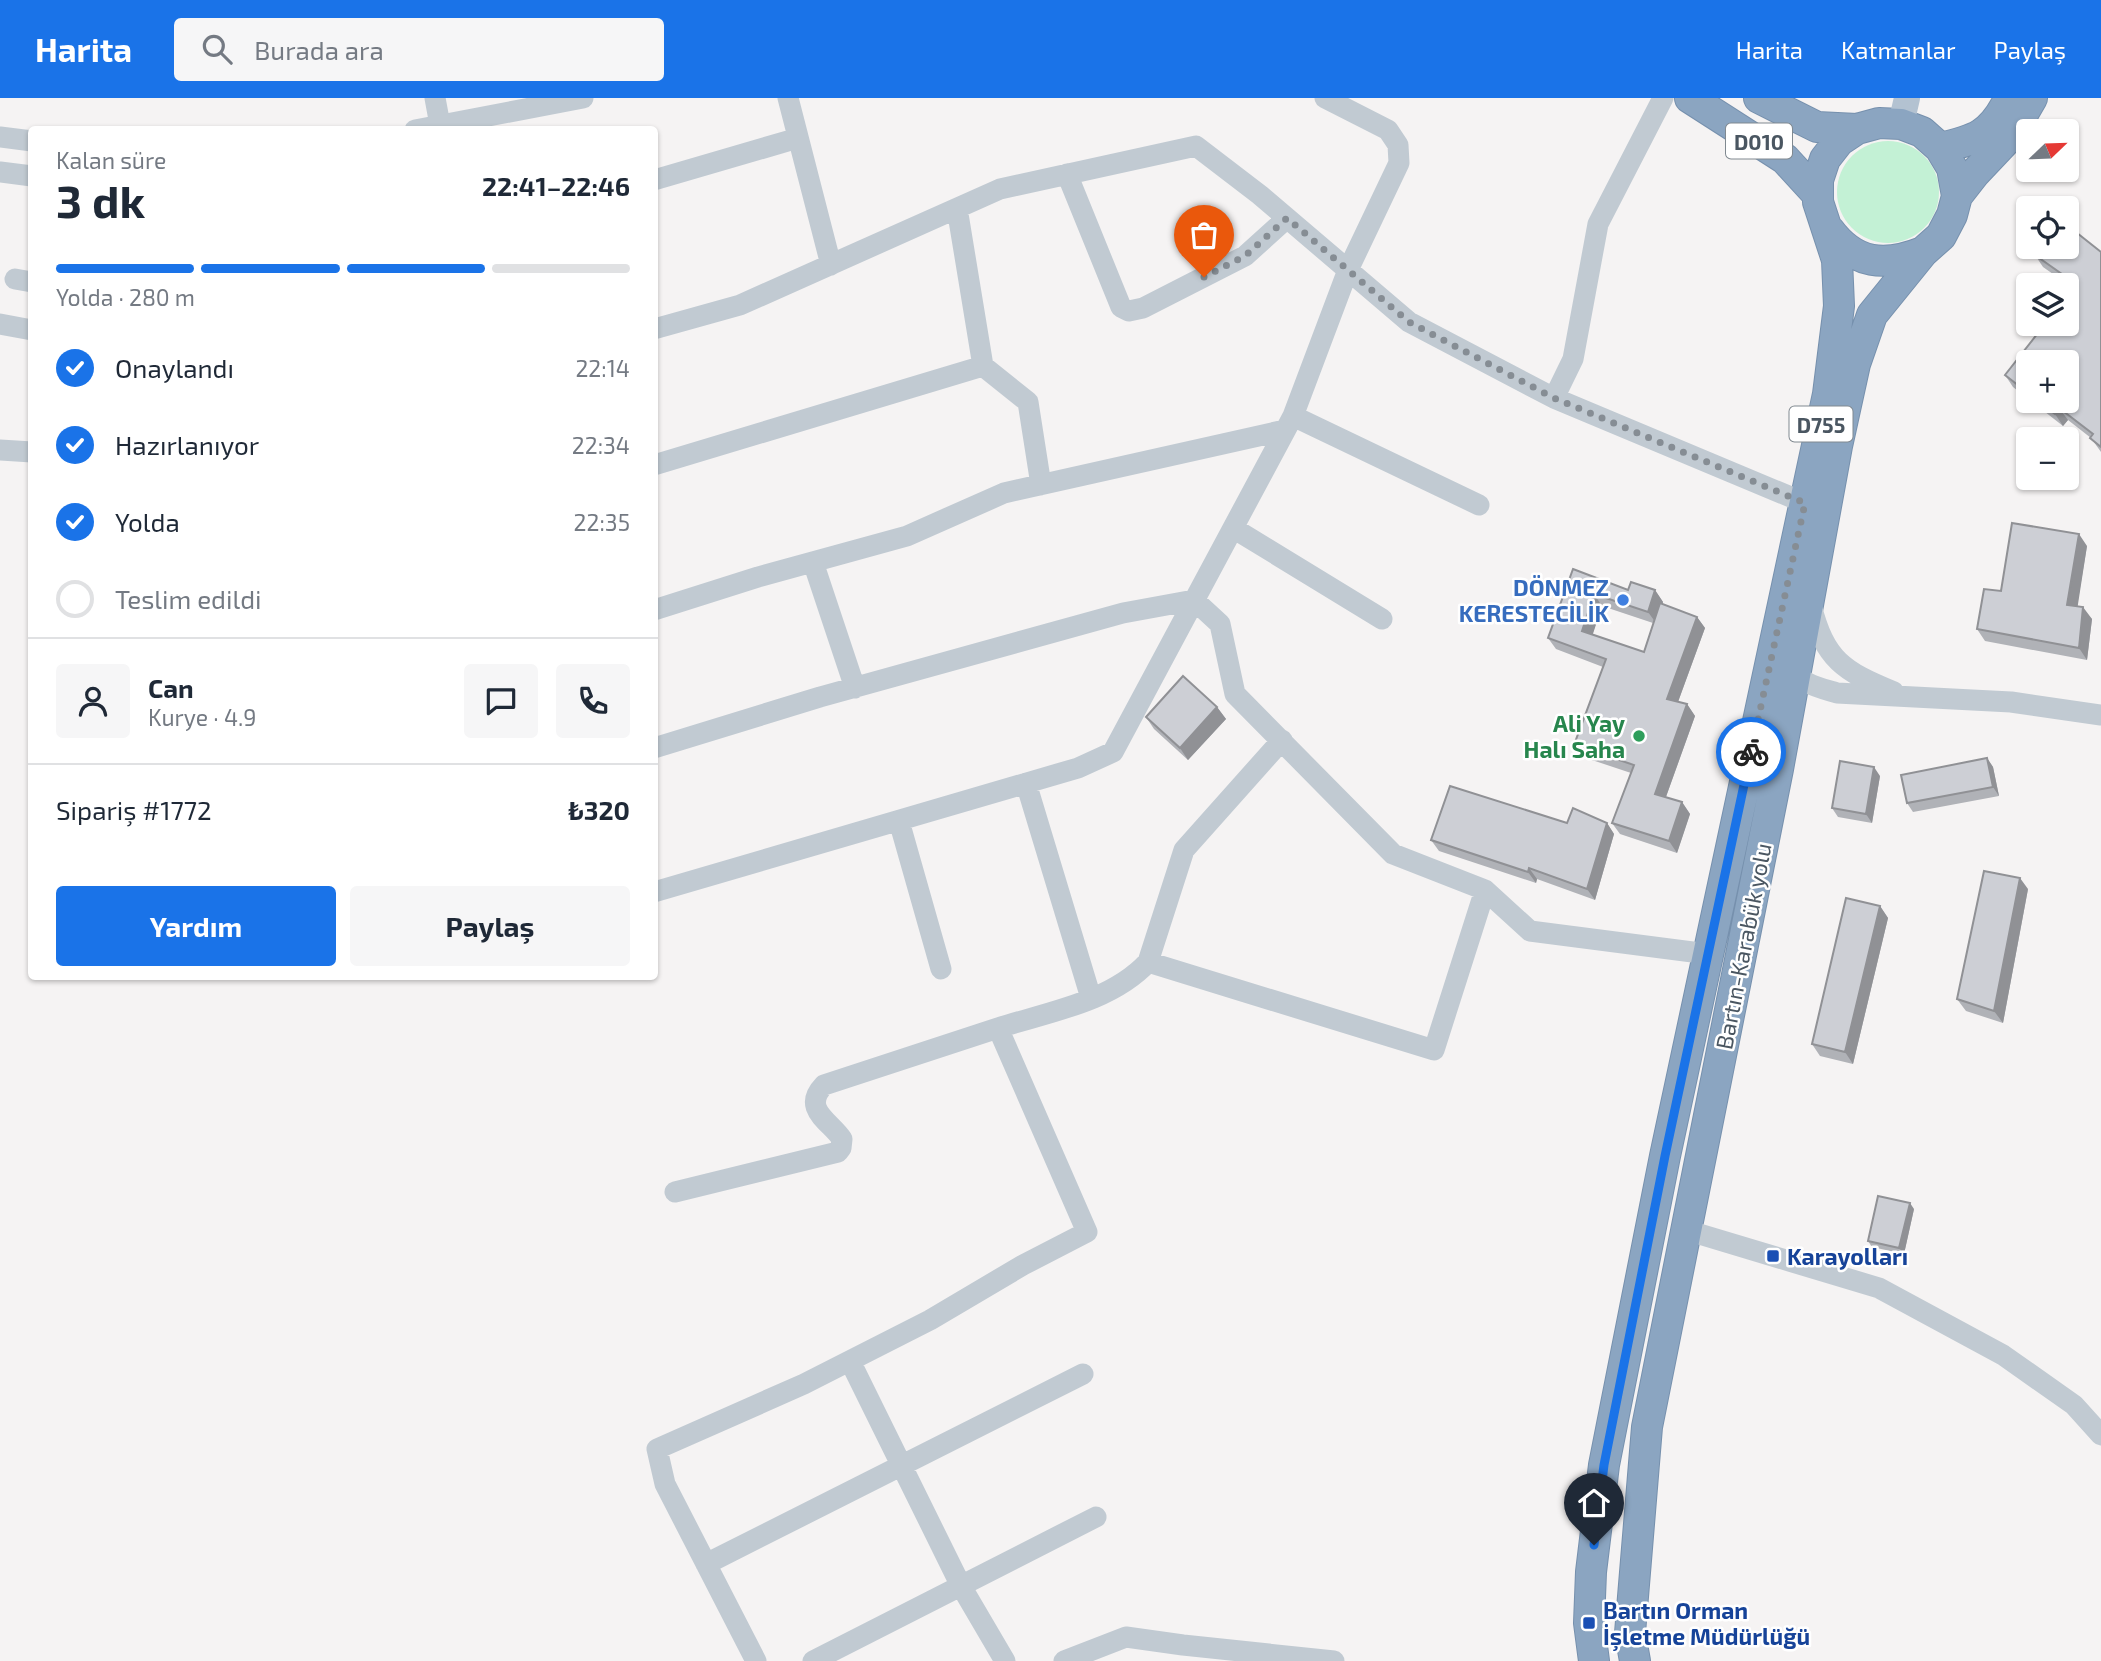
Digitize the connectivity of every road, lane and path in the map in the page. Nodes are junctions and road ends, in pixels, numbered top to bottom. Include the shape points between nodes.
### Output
1 (435, 98) edge
2 (583, 98) edge
3 (788, 98) edge
4 (1325, 98) edge
5 (1663, 98) edge
6 (1690, 98) edge
7 (1759, 98) edge
8 (2010, 98) edge
9 (2032, 98) edge
10 (1904, 111) edge
11 (511, 121) edge
12 (440, 125) junction
13 (435, 126) edge
14 (1857, 129) junction
15 (0, 137) edge
16 (798, 138) junction
17 (28, 140) edge
18 (1940, 148) junction
19 (0, 172) edge
20 (1067, 174) junction
21 (28, 176) edge
22 (658, 179) edge
23 (1818, 195) junction
24 (1957, 196) junction
25 (957, 208) junction
26 (1287, 218) junction
27 (1825, 224) junction
28 (1923, 252) junction
29 (831, 265) junction
30 (1349, 270) junction
31 (0, 324) edge
32 (658, 328) edge
33 (28, 329) edge
34 (984, 366) junction
35 (1554, 398) junction
36 (1289, 423) junction
37 (0, 450) edge
38 (28, 452) edge
39 (658, 464) edge
40 (1041, 485) junction
41 (1805, 503) junction
42 (1479, 505) dead end
43 (1233, 528) junction
44 (813, 562) junction
45 (1809, 599) junction
46 (1194, 600) junction
47 (658, 609) edge
48 (1382, 619) dead end
49 (1779, 623) junction
50 (1795, 675) junction
51 (855, 688) junction
52 (1837, 693) junction
53 (1906, 697) junction
54 (1986, 702) junction
55 (2101, 706) edge
56 (2101, 715) edge
57 (1788, 718) junction
58 (2101, 726) edge
59 (1282, 740) junction
60 (658, 747) edge
61 (1026, 783) junction
62 (899, 821) junction
63 (1486, 890) junction
64 (658, 891) edge
65 (1708, 954) junction
66 (1148, 962) junction
67 (941, 969) dead end
68 (1091, 999) junction
69 (998, 1028) junction
70 (675, 1192) dead end
71 (1686, 1230) junction
72 (850, 1361) junction
73 (1083, 1374) dead end
74 (2101, 1435) edge
75 (901, 1466) junction
76 (1096, 1517) dead end
77 (706, 1564) junction
78 (961, 1586) junction
79 (1264, 1657) edge
80 (756, 1661) edge
81 (813, 1661) edge
82 (1005, 1661) edge
83 (1064, 1661) edge
84 (1334, 1661) edge
85 (1594, 1661) edge
86 (1635, 1661) edge

1 - 12 street
2 - 11 street
3 - 16 street
4 - 30 street via 1388,131 1400,154
5 - 35 street via 1598,224 1573,359
6 - 23 highway, D010 via 1785,159
7 - 14 highway, D010 via 1817,127
8 - 18 highway via 1988,131
9 - 24 highway, Bartın-Karabük yolu via 2010,136
10 - 14 highway, D010
10 - 18 highway, D010
11 - 12 street
12 - 13 street
14 - 23 highway, Bartın-Karabük yolu / D010 via 1839,141 1825,159
15 - 17 street
16 - 22 street
16 - 29 street
18 - 24 highway via 1952,168
19 - 21 street
20 - 25 street via 1000,189
20 - 26 street via 1196,146
20 - 26 street via 1121,307 1129,311 1245,256
23 - 27 highway, Bartın-Karabük yolu / D010
24 - 28 highway, Bartın-Karabük yolu via 1941,236
25 - 29 street
25 - 34 street
26 - 30 street
27 - 28 highway, Bartın-Karabük yolu / D010 via 1838,242 1856,255 1877,261 1901,260
27 - 41 highway, Bartın-Karabük yolu / D755 via 1837,260 1839,306 1828,394
28 - 45 highway, Bartın-Karabük yolu / D755 via 1872,315 1855,364
29 - 32 street via 740,305
30 - 35 street via 1409,322
30 - 36 street
31 - 33 street
34 - 39 street
34 - 40 street via 1028,402
35 - 41 street
36 - 40 street
36 - 42 street
36 - 43 street
37 - 38 street
40 - 44 street via 1004,493 907,536
41 - 49 highway, Bartın-Karabük yolu / D755
43 - 46 street
43 - 48 street
44 - 47 street
44 - 51 street
45 - 50 highway, Bartın-Karabük yolu / D755
45 - 53 street via 1826,649 1836,662
46 - 51 street via 1124,613
46 - 59 street via 1220,624 1235,694
46 - 61 street via 1113,752 1079,768
49 - 50 street via 1782,649
49 - 65 highway, Bartın-Karabük yolu / D755
50 - 52 street
50 - 57 highway, Bartın-Karabük yolu / D755
51 - 60 street
52 - 53 street
52 - 57 street via 1806,697
53 - 54 street
54 - 55 street via 2009,691
54 - 56 street
54 - 58 street via 2003,712
57 - 71 highway, Bartın-Karabük yolu / D755
59 - 63 street via 1393,854
59 - 66 street via 1184,850
61 - 62 street
61 - 68 street
62 - 64 street
62 - 67 street
63 - 65 street via 1530,931
63 - 66 street via 1434,1050
65 - 85 highway, Bartın-Karabük yolu / D755 via 1604,1465 1591,1572 1589,1623
66 - 68 street via 1124,984
68 - 69 street
69 - 70 street via 824,1086 816,1105 842,1139 838,1152
69 - 72 street via 1087,1232
71 - 74 street via 1879,1288 2003,1355 2074,1405
71 - 86 highway, Bartın-Karabük yolu / D755 via 1647,1427 1630,1633
72 - 75 street
72 - 77 street via 657,1449 665,1484
73 - 75 street
75 - 77 street
75 - 78 street
76 - 78 street
77 - 80 street
78 - 81 street
78 - 82 street
79 - 83 street via 1126,1637
79 - 84 street

